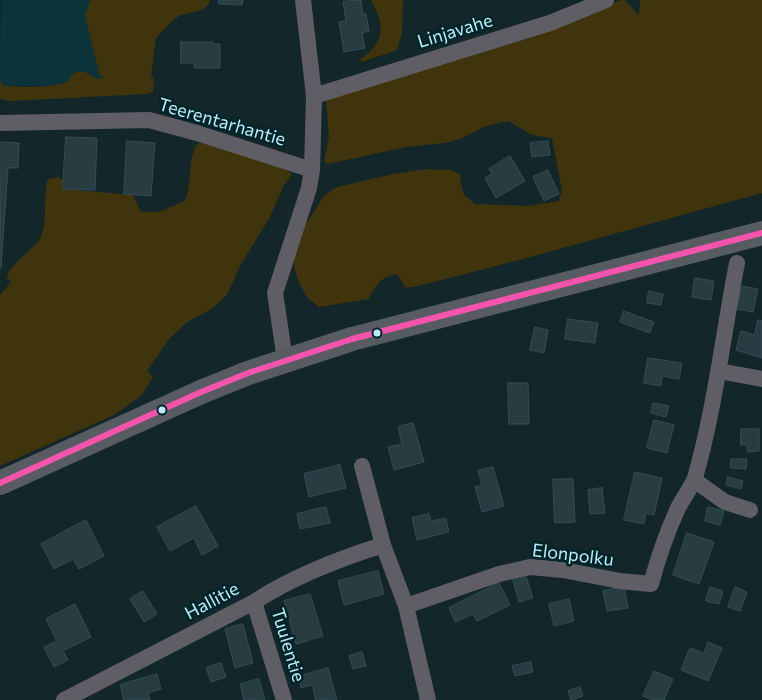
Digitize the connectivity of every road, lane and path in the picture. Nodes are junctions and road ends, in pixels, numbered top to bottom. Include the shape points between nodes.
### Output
1 (303, 0) edge
2 (606, 0) edge
3 (314, 96) junction
4 (0, 123) edge
5 (312, 170) junction
6 (762, 233) edge
7 (737, 264) dead end
8 (285, 360) junction
9 (719, 372) junction
10 (762, 379) edge
11 (362, 466) dead end
12 (694, 480) junction
13 (0, 483) edge
14 (750, 510) dead end
15 (383, 545) junction
16 (254, 602) junction
17 (406, 606) junction
18 (93, 693) edge
19 (64, 700) edge
20 (284, 700) edge
21 (428, 700) edge

1 - 3 street
2 - 3 street, Linjavahe via 550,23
3 - 5 street
4 - 5 street, Teerentarhantie via 149,120
5 - 8 street via 275,293
6 - 8 highway via 352,338
7 - 9 street
8 - 13 highway via 201,392
9 - 10 street
9 - 12 street
11 - 15 street
12 - 14 street via 725,502
12 - 17 street, Elonpolku via 678,508 659,554 651,584 530,568 499,574
15 - 16 street, Hallitie via 319,567 278,586
15 - 17 street
16 - 18 street, Hallitie
16 - 20 street, Tuulentie
17 - 21 street
18 - 19 street, Hallitie

